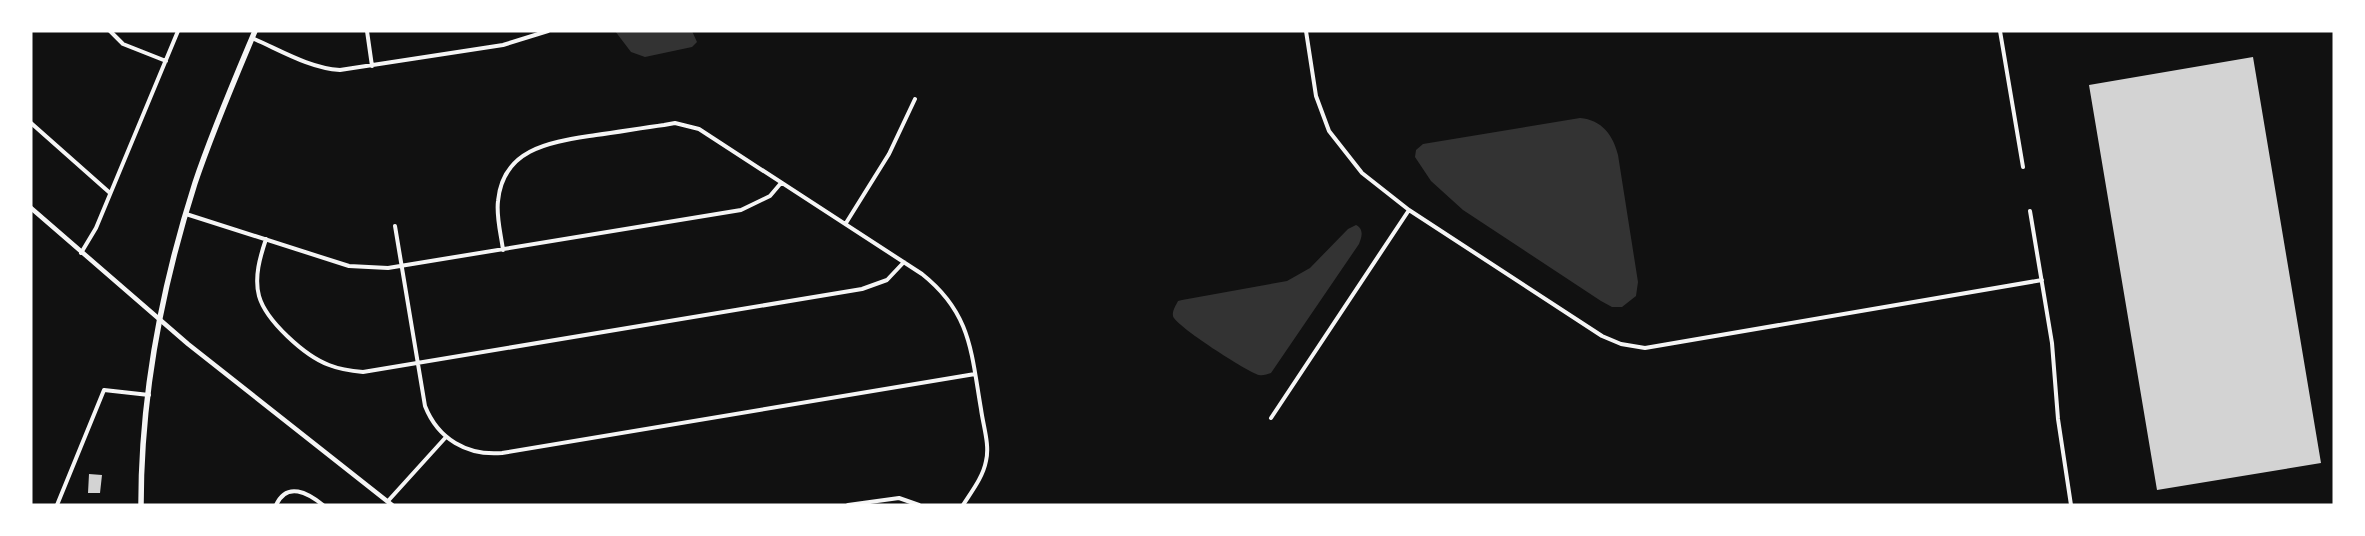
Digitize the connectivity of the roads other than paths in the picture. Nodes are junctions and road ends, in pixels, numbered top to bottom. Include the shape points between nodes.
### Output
1 (110, 31) edge
2 (178, 31) edge
3 (255, 31) edge
4 (367, 31) edge
5 (548, 31) edge
6 (1306, 31) edge
7 (2000, 31) edge
8 (252, 38) junction
9 (166, 61) junction
10 (372, 66) junction
11 (915, 99) dead end
12 (31, 123) edge
13 (2023, 168) dead end
14 (781, 183) junction
15 (110, 193) junction
16 (31, 208) edge
17 (1409, 210) junction
18 (2030, 211) dead end
19 (186, 214) junction
20 (846, 224) junction
21 (395, 226) dead end
22 (266, 239) junction
23 (504, 250) junction
24 (81, 253) junction
25 (904, 262) junction
26 (402, 268) junction
27 (2042, 280) junction
28 (160, 321) junction
29 (418, 364) junction
30 (975, 374) junction
31 (149, 395) junction
32 (1271, 418) dead end
33 (446, 437) junction
34 (390, 503) edge
35 (57, 505) edge
36 (141, 505) edge
37 (276, 505) edge
38 (323, 505) edge
39 (848, 505) edge
40 (919, 505) edge
41 (963, 505) edge
42 (2072, 505) edge

1 - 9 street via 123,44
2 - 9 street
3 - 8 main road
4 - 10 street
5 - 10 street via 503,45
6 - 17 street via 1316,96 1334,140 1362,173
7 - 13 street
8 - 10 street via 327,69
8 - 19 main road via 207,148
9 - 15 street
11 - 20 street via 889,154
12 - 15 street
14 - 20 street
14 - 23 street via 770,196 741,210
14 - 23 street via 710,135 689,125 664,124 555,142 527,153 515,162 504,178 497,210
15 - 24 street via 96,228
16 - 24 street
17 - 27 street via 1602,336 1621,344 1645,348
17 - 32 street
18 - 27 street
19 - 22 street
19 - 28 main road
20 - 25 street
21 - 26 street
22 - 26 street via 349,266
22 - 29 street via 260,258 259,295 266,312 284,333 319,360 341,369 362,372
23 - 26 street
24 - 28 street
25 - 29 street via 886,280 862,289
25 - 30 street via 940,289 955,307 965,328
26 - 29 street
27 - 42 street via 2054,360 2059,427
28 - 31 main road
28 - 34 street
29 - 33 street via 428,414
30 - 33 street via 502,453 472,452
30 - 41 street via 987,461
31 - 35 street via 104,390
31 - 36 main road
33 - 34 street
37 - 38 street via 282,496 298,490
39 - 40 street via 899,498

